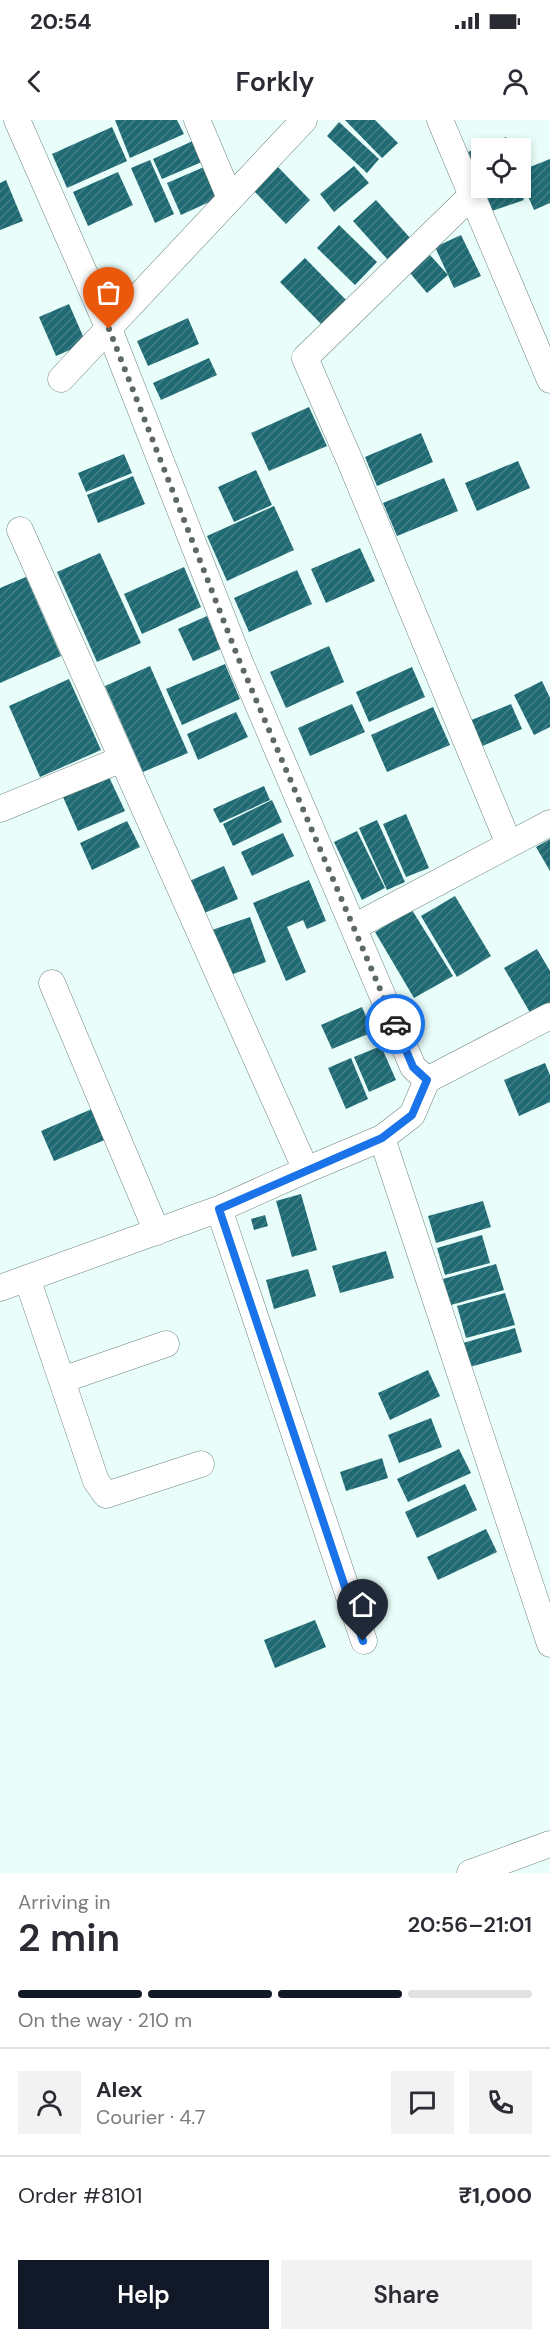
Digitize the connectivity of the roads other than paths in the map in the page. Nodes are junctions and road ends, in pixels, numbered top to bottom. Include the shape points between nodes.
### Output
1 (17, 120) edge
2 (197, 120) edge
3 (304, 120) edge
4 (440, 120) edge
5 (471, 193) edge
6 (471, 196) edge
7 (230, 198) junction
8 (473, 198) edge
9 (109, 329) junction
10 (61, 379) dead end
11 (550, 380) edge
12 (20, 530) dead end
13 (122, 759) junction
14 (0, 809) edge
15 (550, 823) edge
16 (509, 844) junction
17 (354, 927) junction
18 (52, 982) dead end
19 (550, 1016) edge
20 (427, 1080) junction
21 (382, 1138) junction
22 (306, 1170) junction
23 (219, 1209) junction
24 (157, 1232) junction
25 (27, 1278) junction
26 (0, 1288) edge
27 (166, 1344) dead end
28 (62, 1380) junction
29 (201, 1464) dead end
30 (363, 1641) dead end
31 (550, 1644) edge
32 (550, 1844) edge
33 (470, 1873) edge

1 - 9 street
2 - 7 street
3 - 7 street
4 - 5 street
6 - 16 street via 305,358
7 - 9 street
8 - 11 street
9 - 10 street
9 - 17 street via 239,660
12 - 13 street
13 - 14 street
13 - 22 street
15 - 16 street
16 - 17 street
17 - 20 street via 413,1067
18 - 24 street
19 - 20 street
20 - 21 street via 412,1115
21 - 22 street
21 - 31 street
22 - 23 street
23 - 24 street
23 - 30 street
24 - 25 street
25 - 26 street
25 - 28 street
27 - 28 street
28 - 29 street via 96,1481 106,1495
32 - 33 street

